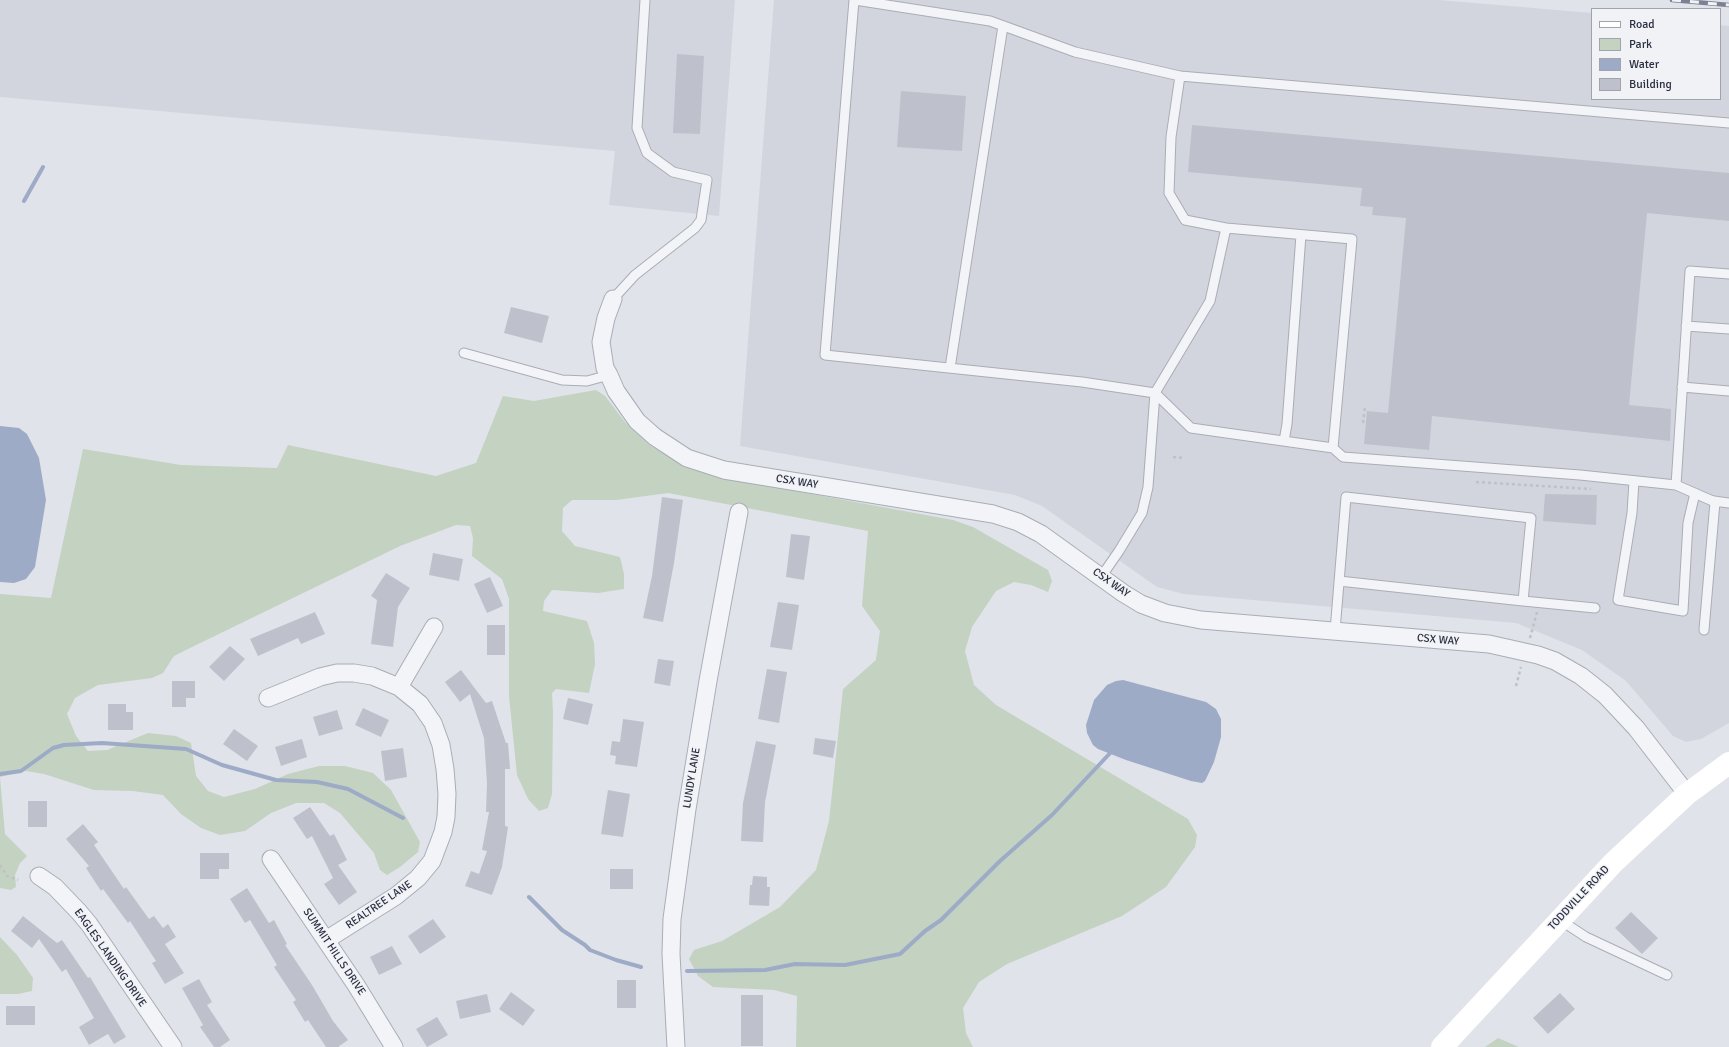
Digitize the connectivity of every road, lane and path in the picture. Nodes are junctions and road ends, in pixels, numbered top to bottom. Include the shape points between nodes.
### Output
1 (645, 0) edge
2 (855, 0) edge
3 (1003, 26) junction
4 (1180, 76) junction
5 (1729, 123) edge
6 (1226, 228) junction
7 (1301, 235) junction
8 (1729, 274) edge
9 (613, 299) joint
10 (1686, 326) junction
11 (1729, 329) edge
12 (464, 353) dead end
13 (950, 368) junction
14 (609, 375) junction
15 (1682, 387) junction
16 (1729, 391) edge
17 (1155, 392) junction
18 (1365, 406) dead end
19 (1363, 423) dead end
20 (1284, 441) junction
21 (1333, 448) junction
22 (1172, 457) dead end
23 (1185, 458) dead end
24 (1634, 481) junction
25 (1476, 482) dead end
26 (1676, 485) junction
27 (1597, 489) dead end
28 (1695, 493) junction
29 (1714, 502) junction
30 (1729, 503) edge
31 (739, 512) dead end
32 (1101, 577) junction
33 (1339, 581) junction
34 (1523, 601) junction
35 (1595, 608) dead end
36 (1536, 616) dead end
37 (434, 627) dead end
38 (1704, 630) dead end
39 (1335, 631) junction
40 (1530, 638) dead end
41 (1521, 667) dead end
42 (1516, 686) dead end
43 (399, 687) junction
44 (268, 698) dead end
45 (1729, 763) edge
46 (1687, 794) junction
47 (272, 859) dead end
48 (0, 865) edge
49 (39, 876) dead end
50 (18, 880) dead end
51 (1559, 920) junction
52 (326, 940) junction
53 (1667, 975) dead end
54 (171, 1046) edge
55 (394, 1047) edge
56 (676, 1047) edge
57 (1442, 1047) edge

1 - 9 lane via 637,128 647,153 673,172 707,180 702,220 635,275
2 - 3 lane via 990,21
2 - 13 lane via 825,354
3 - 4 lane via 1075,52
3 - 13 lane
4 - 5 lane
4 - 6 lane via 1171,137 1169,193 1185,220
6 - 7 lane
6 - 17 lane via 1210,301
7 - 20 lane
7 - 21 lane via 1352,239
8 - 10 lane via 1690,271
9 - 14 street, CSX WAY via 601,342 605,368
10 - 11 lane
10 - 15 lane
12 - 14 lane via 562,380 587,381
13 - 17 lane
14 - 32 street, CSX WAY via 616,391 637,421 655,437 687,458 724,470 993,514 1018,522 1041,534
15 - 16 lane
15 - 26 lane
17 - 20 lane via 1191,428
17 - 32 lane via 1148,487 1142,513
18 - 19 path
20 - 21 lane
21 - 24 lane via 1343,457
22 - 23 path
24 - 26 lane
24 - 28 lane via 1632,513 1618,600 1683,611 1688,523
25 - 27 path
26 - 28 lane
28 - 29 lane
29 - 30 lane
29 - 38 lane
31 - 56 street, LUNDY LANE via 708,681 672,919 671,954
32 - 39 street, CSX WAY via 1141,604 1165,613 1201,620
33 - 34 lane
33 - 34 lane via 1346,498 1531,518
33 - 39 lane
34 - 35 lane
36 - 40 path
37 - 43 street
39 - 46 street, CSX WAY via 1489,644 1555,661 1581,676 1616,705
41 - 42 path
43 - 44 street, REALTREE LANE via 372,676 337,673
43 - 52 street, REALTREE LANE via 420,704 433,723 441,745 447,794 443,832 432,861 418,878 396,896
45 - 46 street, TODDVILLE ROAD
46 - 51 street, TODDVILLE ROAD via 1612,863
47 - 52 street, SUMMIT HILLS DRIVE
48 - 50 path via 7,876
49 - 54 street, EAGLES LANDING DRIVE via 55,887 89,924
51 - 53 lane via 1586,937
51 - 57 street, TODDVILLE ROAD
52 - 55 street, SUMMIT HILLS DRIVE

